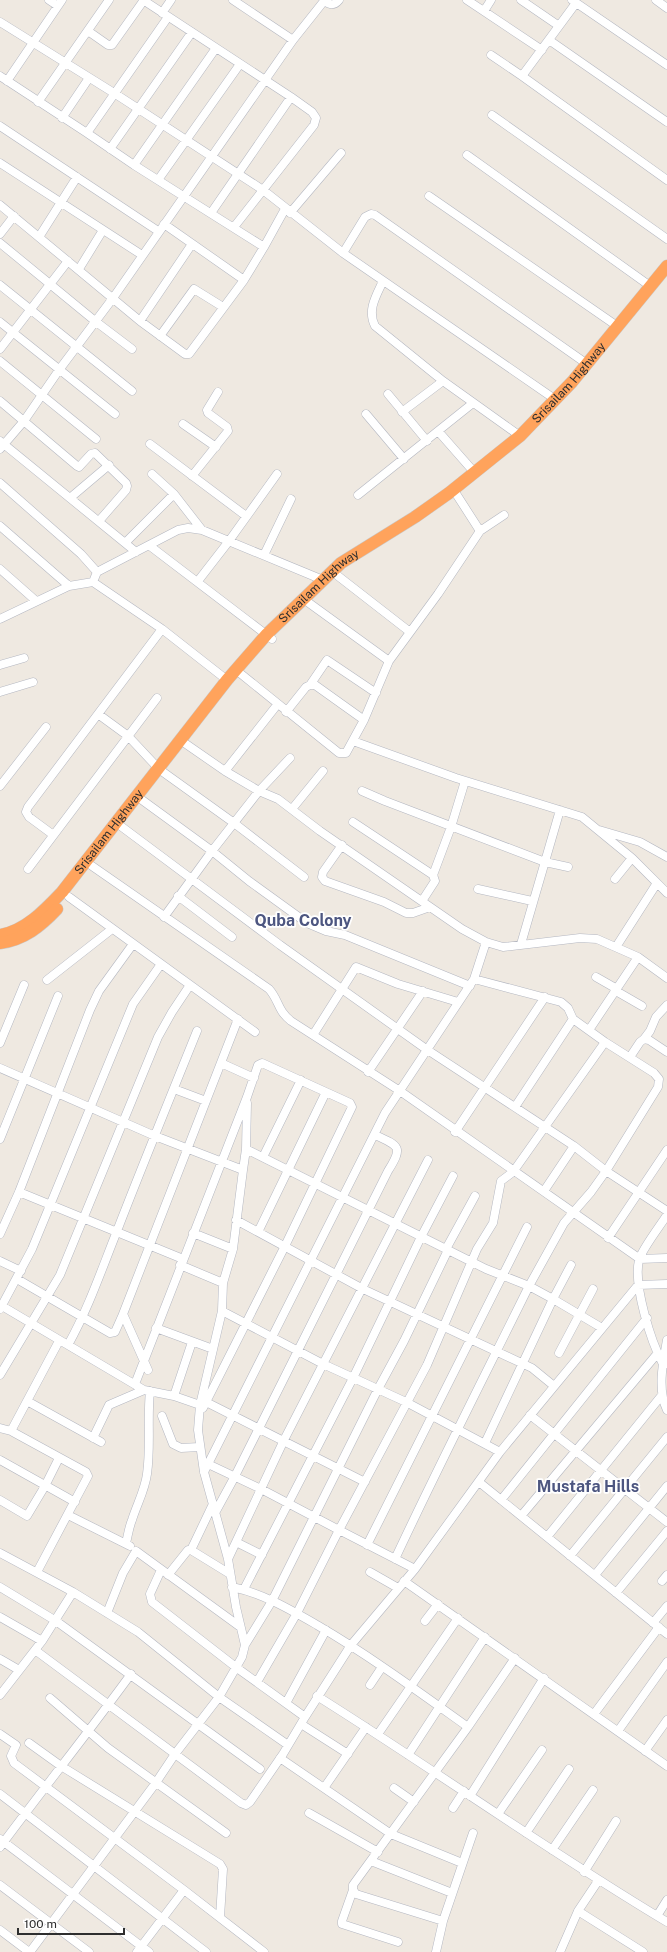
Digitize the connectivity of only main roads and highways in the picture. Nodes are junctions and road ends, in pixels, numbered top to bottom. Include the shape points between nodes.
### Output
1 (667, 270) edge
2 (455, 493) junction
3 (270, 636) junction
4 (161, 770) junction
5 (0, 936) edge
6 (0, 943) edge

1 - 2 highway, Srisailam Highway via 650,286 556,400 520,436 474,472
1 - 2 highway, Srisailam Highway via 551,414 512,451
2 - 3 highway, Srisailam Highway via 418,524 338,576
2 - 3 highway, Srisailam Highway via 341,563
3 - 4 highway, Srisailam Highway via 186,744
3 - 4 highway, Srisailam Highway via 227,680
4 - 5 highway, Srisailam Highway via 44,911 25,925
4 - 6 highway, Srisailam Highway via 142,800 69,897 30,933 14,941

